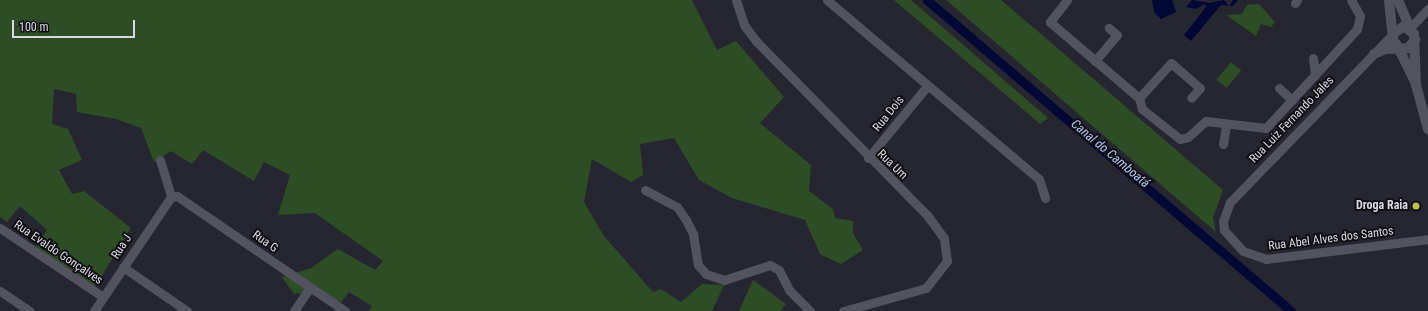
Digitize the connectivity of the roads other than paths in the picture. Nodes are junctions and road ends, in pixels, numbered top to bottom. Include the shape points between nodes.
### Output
1 (736, 0) edge
2 (827, 0) edge
3 (1068, 0) edge
4 (1351, 0) edge
5 (1390, 0) edge
6 (1398, 0) edge
7 (1428, 9) edge
8 (1110, 28) dead end
9 (1410, 28) junction
10 (1393, 34) junction
11 (1415, 40) junction
12 (1398, 47) junction
13 (1374, 54) junction
14 (1313, 58) dead end
15 (1095, 61) junction
16 (1315, 75) junction
17 (928, 85) junction
18 (1416, 85) junction
19 (1278, 88) dead end
20 (1139, 98) junction
21 (1191, 98) dead end
22 (1292, 100) junction
23 (1226, 125) junction
24 (1428, 129) edge
25 (1223, 144) dead end
26 (868, 158) junction
27 (160, 160) dead end
28 (645, 190) dead end
29 (171, 197) junction
30 (1045, 198) dead end
31 (0, 228) edge
32 (1224, 230) joint
33 (1428, 239) edge
34 (123, 267) junction
35 (310, 287) junction
36 (0, 291) edge
37 (103, 297) junction
38 (30, 311) edge
39 (94, 311) edge
40 (187, 311) edge
41 (294, 311) edge
42 (345, 311) edge
43 (810, 311) edge
44 (844, 311) edge

1 - 26 street, Rua Um via 744,25 756,41
2 - 17 street
3 - 15 street via 1050,22
4 - 16 street via 1360,16 1357,29
5 - 10 street
6 - 9 street
7 - 9 street
8 - 15 street via 1117,35
9 - 10 street via 1400,27
9 - 11 street
10 - 12 street
10 - 13 street, Rua Luiz Fernando Jales
11 - 12 street via 1408,48
11 - 18 street
12 - 13 street
12 - 18 street
13 - 32 street, Rua Luiz Fernando Jales via 1230,202 1223,221
14 - 16 street
15 - 20 street
16 - 22 street
17 - 26 street, Rua Dois
17 - 30 street via 1039,179
18 - 24 street
19 - 22 street
20 - 21 street via 1171,63 1200,88
20 - 23 street via 1142,109 1180,139 1188,137 1202,122
22 - 23 street via 1266,128
23 - 25 street
26 - 44 street, Rua Um via 938,227 944,238 947,261 926,288
27 - 29 street
28 - 43 street via 677,207 693,234 698,265 706,274 724,280 770,265 779,270 789,290
29 - 34 street, Rua J
29 - 35 street, Rua G via 177,196
31 - 37 street, Rua Evaldo Gonçalves
32 - 33 street, Rua Abel Alves dos Santos via 1243,251 1266,259
34 - 37 street, Rua J
34 - 40 street
35 - 41 street
35 - 42 street, Rua G
36 - 38 street
37 - 39 street, Rua J

